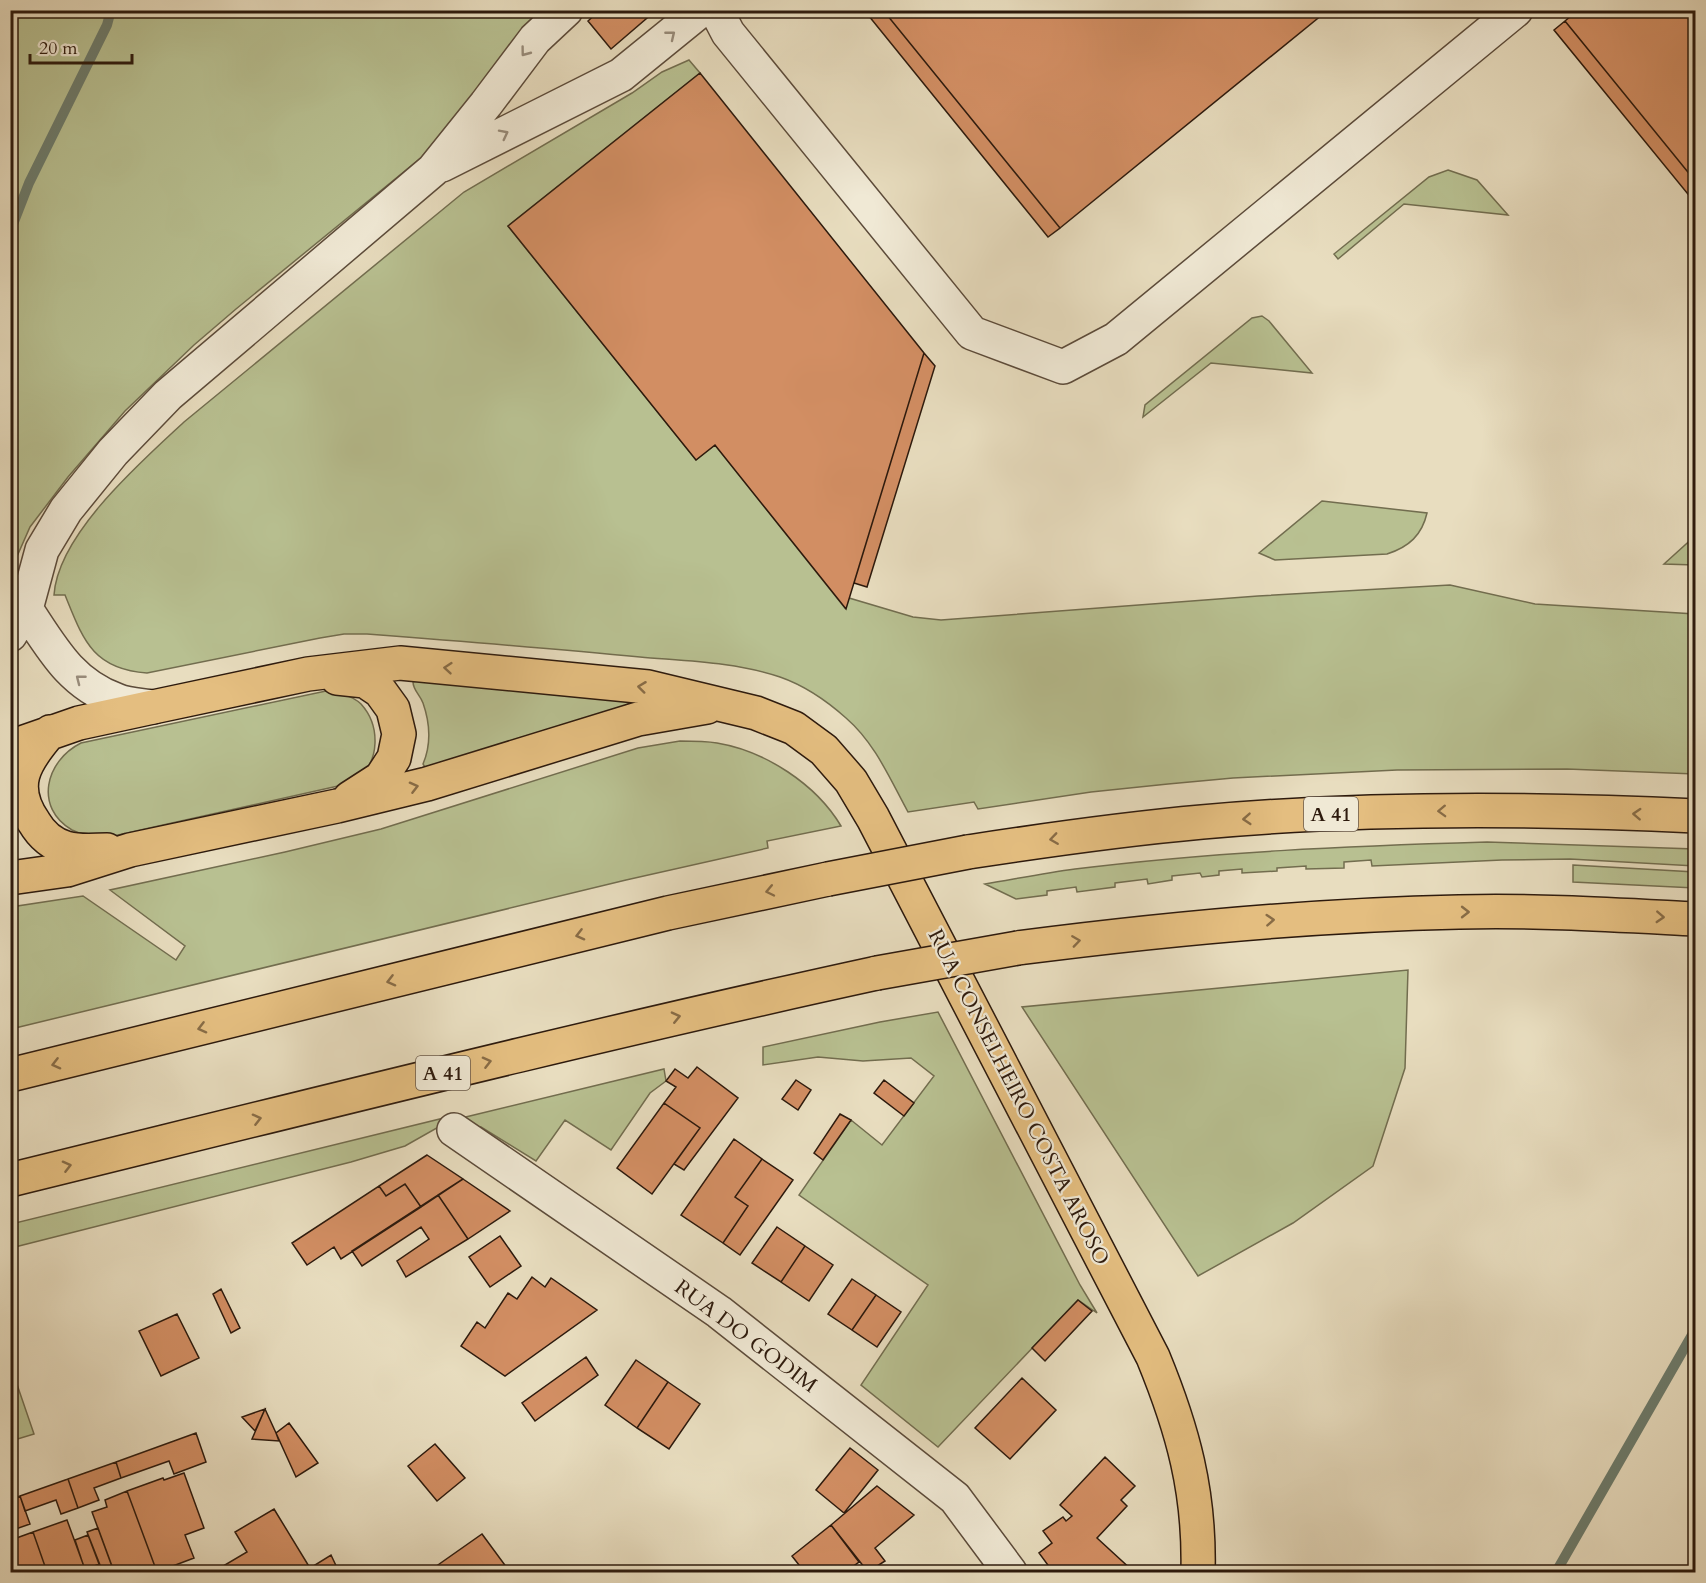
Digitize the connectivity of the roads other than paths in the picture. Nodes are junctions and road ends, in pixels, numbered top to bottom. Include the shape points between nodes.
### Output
1 (566, 10) edge
2 (701, 10) edge
3 (716, 10) edge
4 (1516, 10) edge
5 (433, 170) junction
6 (18, 622) edge
7 (308, 674) junction
8 (719, 704) junction
9 (153, 707) junction
10 (50, 732) junction
11 (10, 747) edge
12 (15, 779) edge
13 (337, 806) junction
14 (1695, 816) edge
15 (130, 850) junction
16 (10, 878) edge
17 (1695, 919) edge
18 (10, 1075) edge
19 (454, 1130) dead end
20 (10, 1180) edge
21 (1010, 1572) edge
22 (1198, 1572) edge

1 -> 5 street via 535,39
5 -> 2 street via 621,75
3 - 4 street via 728,33 972,333 1063,367 1116,339
5 - 6 street via 168,396 113,452 66,510 42,550
9 -> 6 street via 117,701 93,689
8 -> 7 main road, RUA CONSELHEIRO COSTA AROSO via 648,687 400,663
7 - 9 main road, RUA CONSELHEIRO COSTA AROSO
7 - 13 main road, RUA CONSELHEIRO COSTA AROSO via 365,681 380,691 393,709 399,734 394,758 381,778
13 -> 8 main road, RUA CONSELHEIRO COSTA AROSO via 427,784 638,718
8 - 22 main road, RUA CONSELHEIRO COSTA AROSO via 774,719 824,750 851,781 873,818 1153,1357 1190,1466
9 - 10 main road, RUA CONSELHEIRO COSTA AROSO
10 - 11 main road, RUA CONSELHEIRO COSTA AROSO
10 - 12 main road, RUA CONSELHEIRO COSTA AROSO
12 - 15 main road, RUA CONSELHEIRO COSTA AROSO via 29,816 40,831 63,848
13 - 15 main road, RUA CONSELHEIRO COSTA AROSO
14 -> 18 main road, A 41, bridge via 1487,809 1295,815 1086,835 968,852 657,916
15 - 16 main road, RUA CONSELHEIRO COSTA AROSO via 67,870
20 -> 17 main road, A 41, bridge via 712,1009 1018,948 1319,917 1460,912
19 - 21 street, RUA DO GODIM via 719,1312 955,1498

